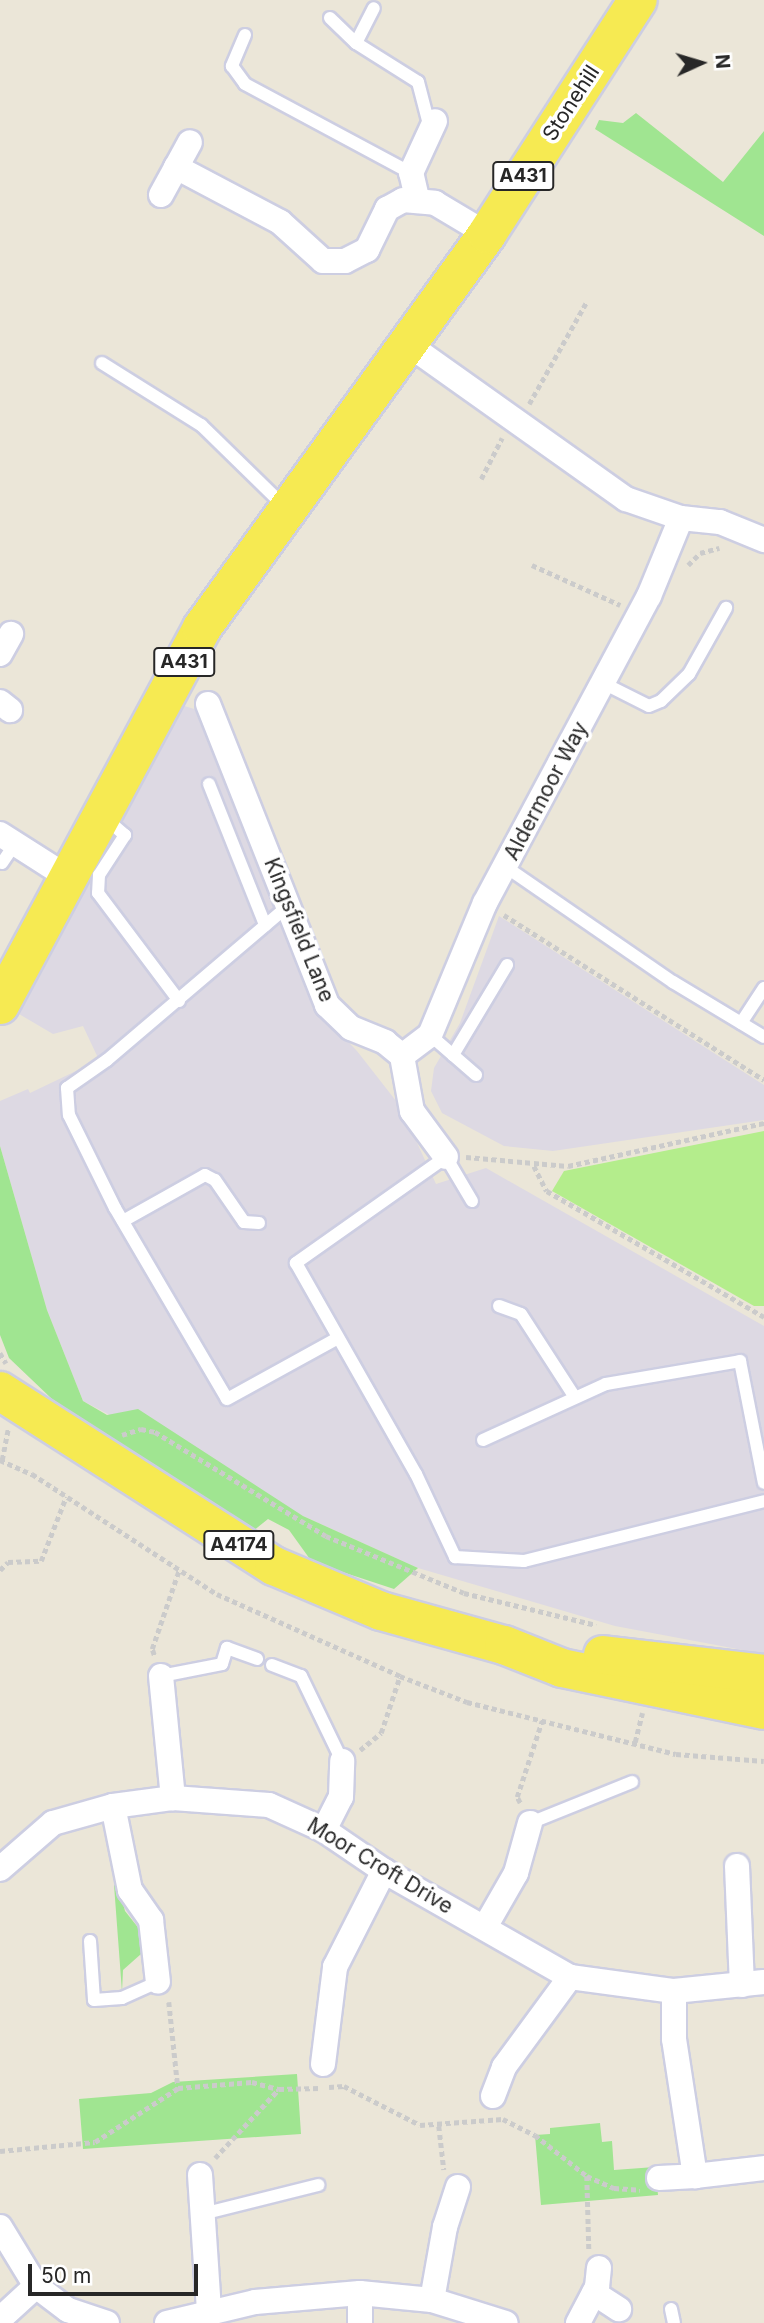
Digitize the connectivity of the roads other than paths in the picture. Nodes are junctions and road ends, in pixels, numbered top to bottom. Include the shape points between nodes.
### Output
1 (638, 0) edge
2 (374, 8) dead end
3 (330, 18) dead end
4 (245, 35) dead end
5 (356, 43) junction
6 (433, 126) joint
7 (190, 142) dead end
8 (176, 167) junction
9 (411, 173) junction
10 (161, 195) dead end
11 (416, 198) junction
12 (486, 234) junction
13 (410, 345) junction
14 (102, 363) dead end
15 (285, 508) junction
16 (681, 518) junction
17 (764, 540) edge
18 (726, 608) dead end
19 (603, 683) junction
20 (208, 704) dead end
21 (209, 784) dead end
22 (120, 825) junction
23 (6, 847) edge
24 (506, 867) junction
25 (69, 878) junction
26 (288, 906) junction
27 (265, 925) junction
28 (507, 965) dead end
29 (764, 988) edge
30 (179, 1001) junction
31 (0, 1005) edge
32 (741, 1023) junction
33 (430, 1035) junction
34 (764, 1037) edge
35 (453, 1055) junction
36 (402, 1056) junction
37 (475, 1074) dead end
38 (446, 1157) junction
39 (472, 1200) dead end
40 (123, 1221) junction
41 (259, 1223) dead end
42 (499, 1306) dead end
43 (336, 1339) junction
44 (5, 1380) edge
45 (574, 1396) junction
46 (483, 1440) dead end
47 (764, 1483) edge
48 (764, 1501) edge
49 (504, 1645) junction
50 (257, 1659) dead end
51 (663, 1661) junction
52 (272, 1665) dead end
53 (764, 1674) edge
54 (162, 1676) joint
55 (764, 1688) edge
56 (764, 1710) edge
57 (342, 1761) joint
58 (632, 1782) dead end
59 (173, 1798) junction
60 (113, 1805) junction
61 (530, 1822) joint
62 (324, 1830) junction
63 (737, 1866) dead end
64 (0, 1869) edge
65 (384, 1871) junction
66 (485, 1927) junction
67 (90, 1941) dead end
68 (570, 1977) junction
69 (158, 1982) joint
70 (753, 1983) edge
71 (674, 1991) junction
72 (323, 2064) dead end
73 (493, 2096) dead end
74 (764, 2168) edge
75 (200, 2175) road end
76 (695, 2176) junction
77 (653, 2184) road end
78 (318, 2185) dead end
79 (458, 2188) dead end
80 (202, 2214) junction
81 (0, 2227) edge
82 (599, 2268) dead end
83 (36, 2286) junction
84 (360, 2292) junction
85 (594, 2293) junction
86 (432, 2300) junction
87 (619, 2309) dead end
88 (671, 2309) dead end
89 (209, 2312) junction
90 (0, 2319) edge
91 (107, 2323) edge
92 (167, 2323) edge
93 (360, 2323) edge
94 (506, 2323) edge
95 (578, 2323) edge
96 (674, 2323) edge

1 - 12 main road, Stonehill / A431
2 - 5 lane
3 - 5 lane
4 - 9 lane via 232,66 245,85
5 - 6 lane via 418,82
6 - 9 street
7 - 8 street
8 - 10 street
8 - 11 street via 280,222 310,254 334,263 367,250 387,209
9 - 11 street
11 - 12 street via 435,203
12 - 13 main road, Stonehill / A431
13 - 15 main road, A431
13 - 16 street via 626,499
14 - 15 lane via 201,425
15 - 22 main road, A431 via 202,628
16 - 17 street via 720,522
16 - 19 street, Aldermoor Way
18 - 19 lane via 689,674 660,701 649,706
19 - 24 street, Aldermoor Way
20 - 26 street, Kingsfield Lane
21 - 27 lane
22 - 25 main road, A431
22 - 30 lane via 99,875 98,893
23 - 25 street
24 - 32 lane
24 - 33 street, Aldermoor Way via 485,903
25 - 31 main road, A431
26 - 27 lane
26 - 36 street, Kingsfield Lane via 327,1005 351,1028 385,1042
27 - 30 lane
28 - 35 lane
29 - 32 lane
30 - 40 lane via 67,1088 69,1115
32 - 34 lane
33 - 35 lane
33 - 36 street
35 - 37 lane
36 - 38 street via 412,1111
38 - 39 lane
38 - 43 lane via 296,1263
40 - 41 lane via 205,1175 215,1180 244,1222
40 - 43 lane via 227,1399
42 - 45 lane via 521,1314
43 - 48 lane via 416,1474 455,1557 524,1561
44 - 49 main road, A4174 via 274,1566 381,1611
45 - 46 lane
45 - 47 lane via 606,1384 740,1361
49 - 51 main road, A4174
49 - 56 main road, A4174 via 562,1668
50 - 54 lane via 227,1648 222,1664
51 - 53 main road, A4174
51 - 55 main road, A4174
52 - 57 lane via 300,1676
54 - 59 street
57 - 62 street via 341,1797
58 - 61 lane
59 - 60 street, Moor Croft Drive
59 - 62 street, Moor Croft Drive via 269,1805
60 - 64 street, Moor Croft Drive via 53,1823
60 - 69 street via 130,1890 151,1920
61 - 66 street via 516,1873
62 - 65 street, Moor Croft Drive
63 - 70 street
65 - 66 street, Moor Croft Drive
65 - 72 street via 335,1967
66 - 68 street, Moor Croft Drive
67 - 69 lane via 94,2000 122,1998
68 - 71 street, Moor Croft Drive
68 - 73 street via 504,2067
70 - 71 street, Moor Croft Drive
71 - 76 street via 674,2039
74 - 76 street
75 - 80 street
76 - 77 street
78 - 80 lane
79 - 86 street via 445,2227
80 - 89 street
81 - 83 street
82 - 85 street
83 - 90 street
83 - 91 street via 68,2310
84 - 86 street
84 - 89 street via 316,2293
84 - 93 street
85 - 87 street
85 - 95 street
86 - 94 street
88 - 96 lane
89 - 92 street

